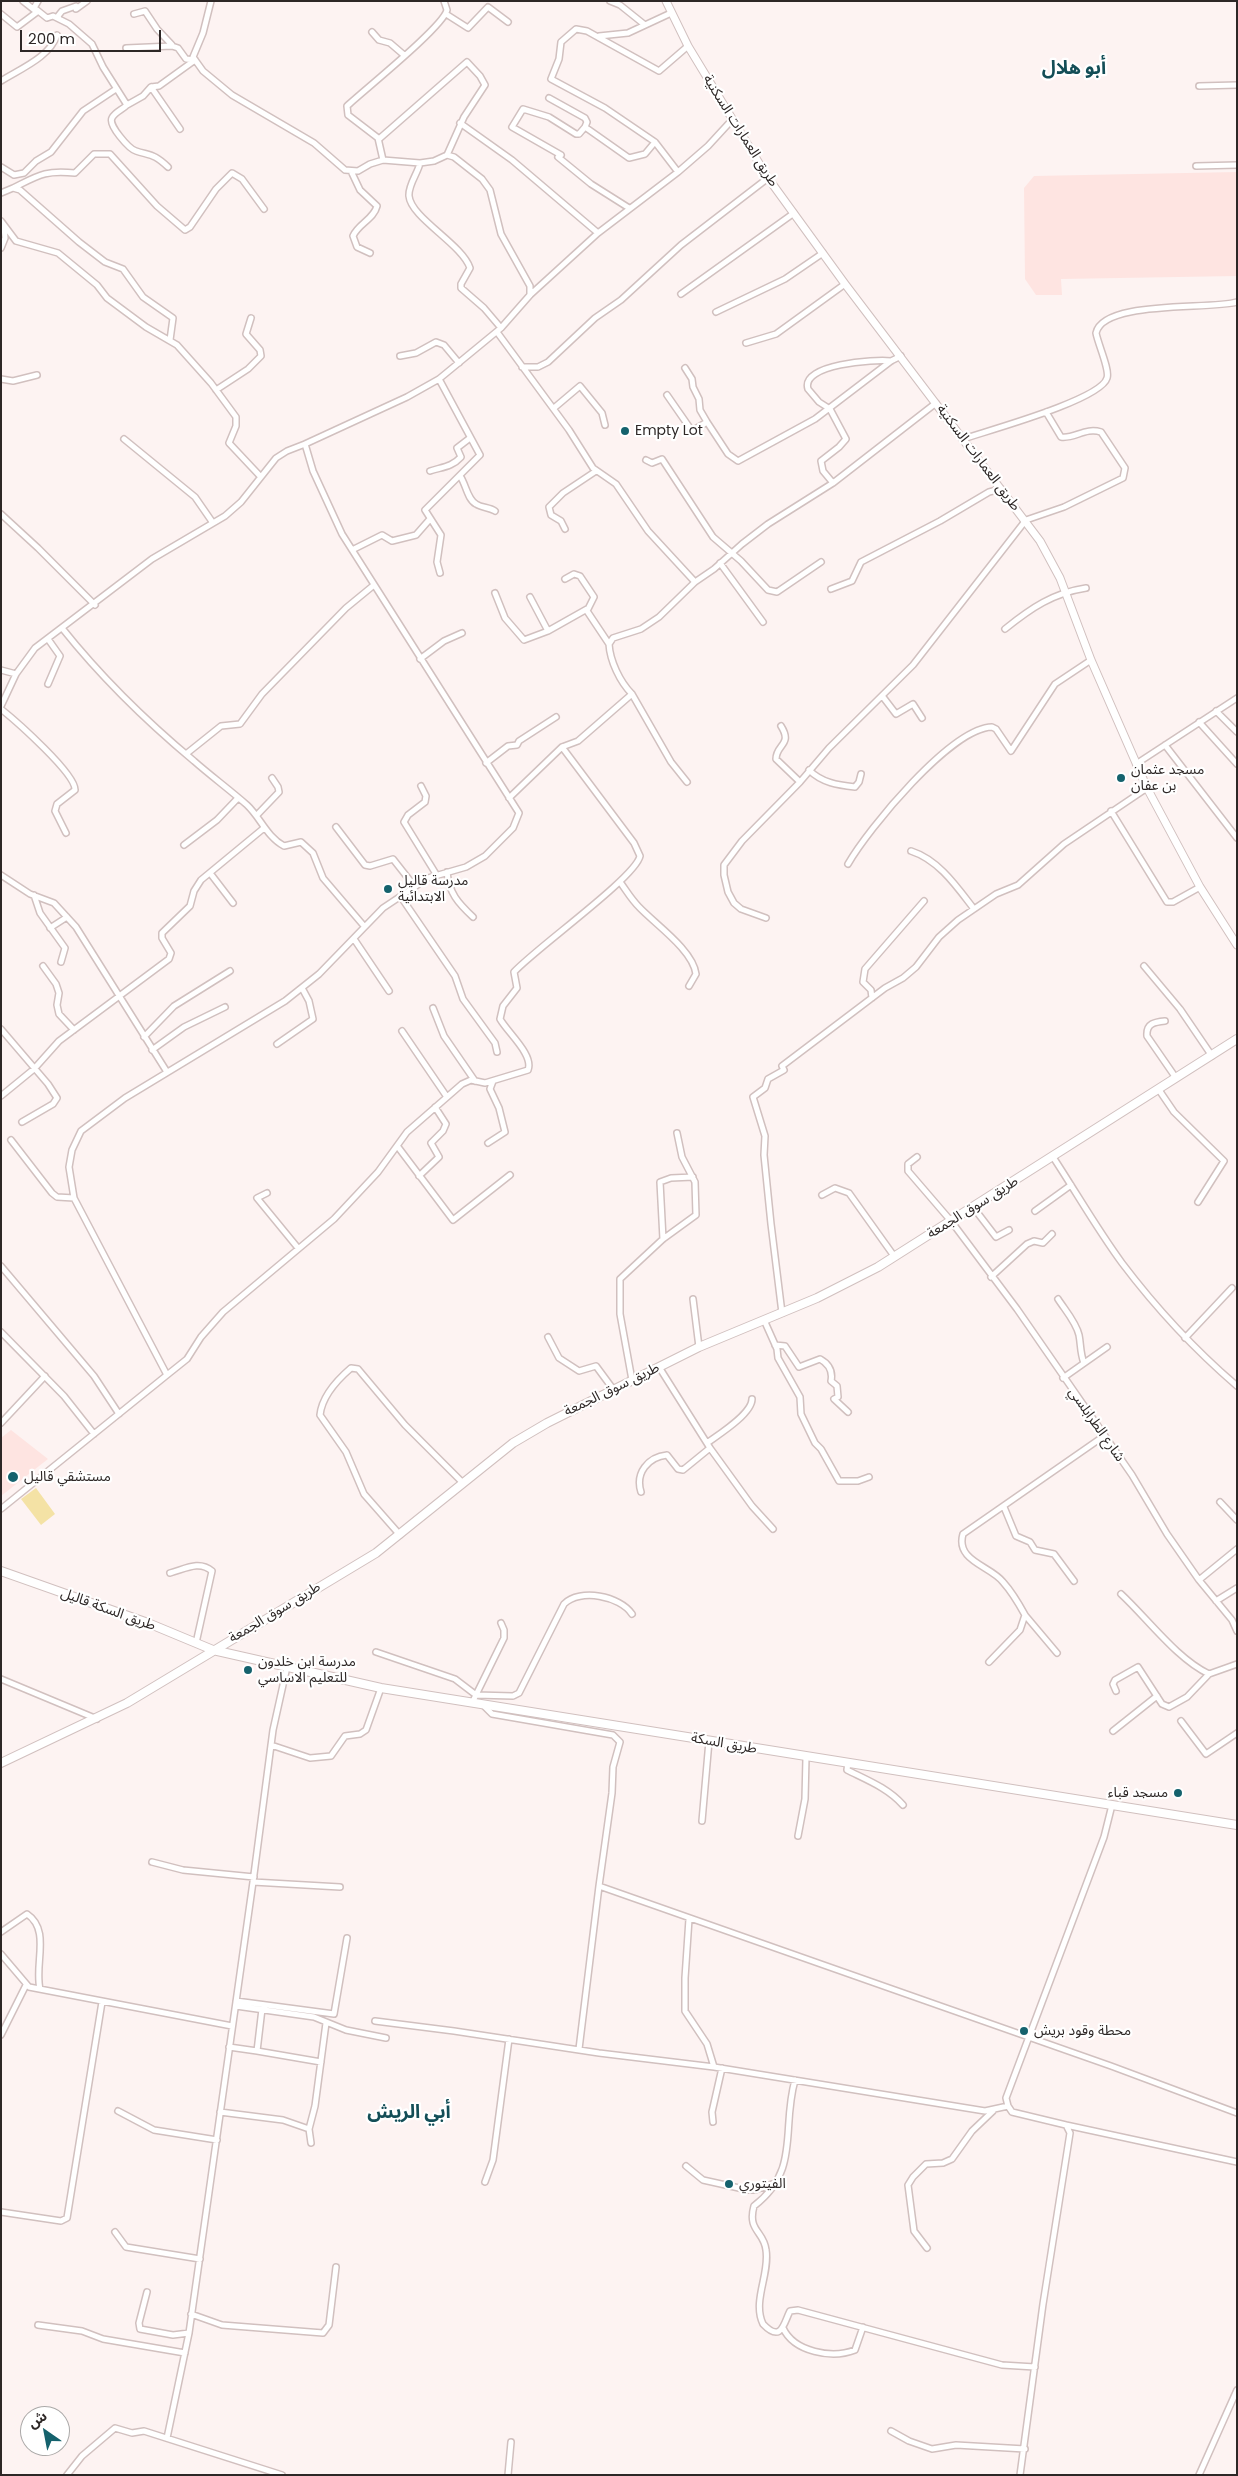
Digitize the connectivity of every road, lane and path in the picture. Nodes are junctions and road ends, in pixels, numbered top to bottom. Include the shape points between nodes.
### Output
1 (23, 1) edge
2 (38, 1) edge
3 (87, 1) edge
4 (211, 1) edge
5 (444, 1) edge
6 (610, 1) edge
7 (666, 1) edge
8 (36, 9) junction
9 (671, 13) junction
10 (1, 14) edge
11 (134, 14) dead end
12 (446, 14) junction
13 (58, 19) junction
14 (508, 22) dead end
15 (645, 25) junction
16 (372, 32) dead end
17 (57, 34) dead end
18 (598, 36) junction
19 (172, 46) junction
20 (688, 46) junction
21 (126, 48) dead end
22 (404, 55) junction
23 (195, 60) junction
24 (1, 81) edge
25 (1237, 85) edge
26 (1199, 86) dead end
27 (151, 87) junction
28 (116, 89) junction
29 (549, 98) dead end
30 (127, 105) junction
31 (731, 121) junction
32 (460, 123) junction
33 (585, 127) junction
34 (180, 129) dead end
35 (379, 140) junction
36 (655, 142) junction
37 (447, 155) junction
38 (383, 160) junction
39 (420, 163) junction
40 (1237, 165) edge
41 (168, 166) dead end
42 (1196, 166) dead end
43 (1, 167) edge
44 (351, 171) junction
45 (678, 172) junction
46 (768, 178) junction
47 (13, 188) junction
48 (1, 193) edge
49 (629, 208) junction
50 (264, 209) dead end
51 (794, 213) junction
52 (2, 223) edge
53 (598, 233) junction
54 (1, 248) edge
55 (370, 253) dead end
56 (823, 253) junction
57 (845, 284) junction
58 (681, 294) dead end
59 (530, 295) junction
60 (1237, 302) edge
61 (716, 312) dead end
62 (251, 318) dead end
63 (499, 330) junction
64 (170, 340) junction
65 (746, 343) dead end
66 (400, 356) dead end
67 (901, 356) junction
68 (891, 361) junction
69 (459, 363) junction
70 (522, 367) junction
71 (685, 368) dead end
72 (37, 375) dead end
73 (1, 379) edge
74 (438, 379) junction
75 (216, 390) junction
76 (667, 395) dead end
77 (936, 403) junction
78 (554, 408) junction
79 (830, 409) junction
80 (1046, 412) junction
81 (706, 422) junction
82 (605, 425) dead end
83 (470, 438) junction
84 (124, 439) dead end
85 (963, 439) junction
86 (305, 444) junction
87 (646, 460) dead end
88 (430, 471) dead end
89 (596, 471) junction
90 (260, 476) junction
91 (460, 476) junction
92 (833, 483) junction
93 (1001, 489) junction
94 (495, 511) dead end
95 (1, 514) edge
96 (430, 519) junction
97 (1026, 520) junction
98 (213, 523) junction
99 (565, 529) dead end
100 (352, 550) junction
101 (732, 553) junction
102 (821, 562) dead end
103 (720, 563) junction
104 (440, 572) dead end
105 (565, 579) dead end
106 (695, 582) junction
107 (374, 585) junction
108 (1086, 588) dead end
109 (831, 589) dead end
110 (1064, 591) junction
111 (496, 594) dead end
112 (530, 597) dead end
113 (95, 605) junction
114 (587, 608) junction
115 (763, 622) dead end
116 (62, 628) junction
117 (1005, 629) dead end
118 (548, 631) junction
119 (462, 632) dead end
120 (48, 639) junction
121 (609, 644) junction
122 (420, 659) junction
123 (1091, 660) junction
124 (1, 670) edge
125 (16, 674) junction
126 (48, 684) dead end
127 (632, 694) junction
128 (883, 697) junction
129 (1237, 698) edge
130 (1, 707) edge
131 (1216, 711) junction
132 (556, 717) dead end
133 (922, 718) dead end
134 (1199, 722) junction
135 (781, 726) dead end
136 (1237, 732) edge
137 (1165, 745) junction
138 (562, 747) junction
139 (186, 754) junction
140 (486, 762) junction
141 (1136, 764) junction
142 (1237, 764) edge
143 (809, 770) junction
144 (861, 774) dead end
145 (272, 778) dead end
146 (687, 782) dead end
147 (800, 782) junction
148 (421, 786) dead end
149 (1147, 788) junction
150 (238, 798) junction
151 (509, 798) junction
152 (1111, 811) junction
153 (257, 815) junction
154 (336, 827) dead end
155 (264, 828) junction
156 (66, 832) dead end
157 (1237, 838) edge
158 (184, 845) dead end
159 (911, 851) dead end
160 (848, 864) dead end
161 (447, 872) junction
162 (210, 873) junction
163 (436, 874) junction
164 (1, 875) edge
165 (620, 882) junction
166 (415, 887) junction
167 (1200, 888) junction
168 (34, 895) junction
169 (401, 897) junction
170 (924, 901) dead end
171 (233, 903) dead end
172 (974, 909) junction
173 (67, 917) junction
174 (473, 917) dead end
175 (766, 918) dead end
176 (364, 926) junction
177 (50, 928) junction
178 (354, 939) junction
179 (1237, 945) edge
180 (61, 962) dead end
181 (43, 966) dead end
182 (1144, 966) dead end
183 (230, 971) dead end
184 (689, 986) dead end
185 (302, 988) junction
186 (389, 991) dead end
187 (119, 996) junction
188 (872, 998) junction
189 (225, 1008) dead end
190 (433, 1008) dead end
191 (1165, 1021) dead end
192 (1, 1030) edge
193 (74, 1030) junction
194 (402, 1031) dead end
195 (144, 1037) junction
196 (1237, 1039) edge
197 (277, 1044) dead end
198 (152, 1050) junction
199 (497, 1052) dead end
200 (1213, 1056) junction
201 (34, 1069) junction
202 (167, 1072) junction
203 (1177, 1079) junction
204 (475, 1081) junction
205 (493, 1081) junction
206 (1159, 1090) junction
207 (1, 1096) edge
208 (447, 1097) junction
209 (435, 1107) junction
210 (22, 1122) dead end
211 (677, 1133) dead end
212 (11, 1140) dead end
213 (488, 1143) dead end
214 (398, 1147) junction
215 (917, 1157) dead end
216 (1053, 1157) junction
217 (510, 1175) dead end
218 (419, 1176) junction
219 (693, 1178) junction
220 (1071, 1185) junction
221 (267, 1192) dead end
222 (822, 1195) dead end
223 (74, 1198) junction
224 (1198, 1202) dead end
225 (972, 1207) junction
226 (1035, 1211) dead end
227 (951, 1221) junction
228 (1010, 1230) dead end
229 (1052, 1234) dead end
230 (663, 1239) junction
231 (298, 1248) junction
232 (894, 1256) junction
233 (1, 1266) edge
234 (991, 1277) junction
235 (1232, 1288) dead end
236 (693, 1299) dead end
237 (1058, 1299) dead end
238 (782, 1313) junction
239 (764, 1320) junction
240 (1, 1332) edge
241 (548, 1337) dead end
242 (1185, 1338) junction
243 (775, 1345) junction
244 (1107, 1347) dead end
245 (699, 1348) junction
246 (1084, 1363) junction
247 (659, 1367) junction
248 (167, 1375) junction
249 (46, 1376) junction
250 (1064, 1378) junction
251 (632, 1380) junction
252 (1237, 1386) edge
253 (613, 1389) junction
254 (752, 1400) dead end
255 (848, 1412) dead end
256 (119, 1414) junction
257 (1, 1423) edge
258 (94, 1434) junction
259 (1104, 1436) junction
260 (708, 1446) junction
261 (869, 1477) dead end
262 (463, 1483) junction
263 (641, 1492) dead end
264 (1220, 1502) dead end
265 (1004, 1507) junction
266 (1, 1509) edge
267 (1237, 1520) edge
268 (773, 1529) dead end
269 (400, 1535) junction
270 (1237, 1549) edge
271 (1, 1571) edge
272 (170, 1573) dead end
273 (1199, 1580) junction
274 (1074, 1581) dead end
275 (1237, 1588) edge
276 (1121, 1594) dead end
277 (1216, 1602) junction
278 (632, 1614) dead end
279 (1025, 1615) junction
280 (501, 1624) dead end
281 (1237, 1631) edge
282 (196, 1643) junction
283 (213, 1650) junction
284 (376, 1652) dead end
285 (1057, 1653) dead end
286 (989, 1662) dead end
287 (1237, 1664) edge
288 (287, 1667) junction
289 (1209, 1674) junction
290 (1, 1679) edge
291 (381, 1688) junction
292 (1116, 1691) dead end
293 (476, 1695) junction
294 (1157, 1696) junction
295 (472, 1703) junction
296 (483, 1704) junction
297 (97, 1719) junction
298 (1181, 1721) dead end
299 (1113, 1731) dead end
300 (1237, 1733) edge
301 (709, 1741) junction
302 (271, 1745) junction
303 (806, 1758) junction
304 (848, 1762) junction
305 (1, 1763) edge
306 (903, 1805) dead end
307 (1112, 1805) junction
308 (702, 1821) dead end
309 (1237, 1825) edge
310 (798, 1836) dead end
311 (152, 1862) dead end
312 (254, 1880) junction
313 (599, 1886) junction
314 (340, 1887) dead end
315 (690, 1919) junction
316 (1, 1932) edge
317 (347, 1938) dead end
318 (1, 1954) edge
319 (26, 1985) junction
320 (40, 1989) junction
321 (102, 2002) junction
322 (236, 2003) junction
323 (262, 2009) junction
324 (375, 2022) dead end
325 (326, 2023) junction
326 (232, 2026) junction
327 (1, 2035) edge
328 (386, 2038) dead end
329 (509, 2039) junction
330 (1028, 2039) junction
331 (229, 2047) junction
332 (579, 2049) junction
333 (257, 2051) junction
334 (321, 2062) junction
335 (714, 2067) junction
336 (722, 2068) junction
337 (795, 2080) junction
338 (1008, 2106) junction
339 (118, 2111) dead end
340 (993, 2111) junction
341 (220, 2112) junction
342 (1237, 2113) edge
343 (714, 2122) dead end
344 (1066, 2125) junction
345 (309, 2129) junction
346 (217, 2140) junction
347 (311, 2143) dead end
348 (1237, 2162) edge
349 (686, 2166) dead end
350 (485, 2182) dead end
351 (776, 2183) junction
352 (1, 2212) edge
353 (115, 2232) dead end
354 (927, 2248) dead end
355 (200, 2259) junction
356 (336, 2267) dead end
357 (147, 2292) dead end
358 (191, 2314) junction
359 (38, 2324) dead end
360 (863, 2327) junction
361 (783, 2328) junction
362 (189, 2334) junction
363 (185, 2353) junction
364 (1035, 2367) junction
365 (1237, 2390) edge
366 (891, 2431) dead end
367 (167, 2438) junction
368 (511, 2442) dead end
369 (1024, 2449) junction
370 (68, 2475) edge
371 (282, 2475) edge
372 (508, 2475) edge
373 (1020, 2475) edge
374 (1199, 2475) edge

1 - 8 street
2 - 8 street
3 - 13 street via 76,9 76,6 62,12
4 - 23 street via 203,33 194,52
5 - 12 street
6 - 15 street
7 - 9 main road, طريق العمارات السكنية
8 - 10 street via 27,21 16,27
8 - 13 street via 47,18 53,16
9 - 15 street
9 - 20 main road, طريق العمارات السكنية
11 - 19 street via 146,11
12 - 14 street via 468,28 488,7
12 - 22 street
13 - 28 street via 69,24 95,48
15 - 18 street via 621,35
16 - 22 street
17 - 24 street via 52,46 41,56
18 - 20 street via 659,71
18 - 36 street via 576,29 566,36 561,42 551,79 604,108
19 - 21 street
19 - 23 street via 178,48 186,59
20 - 31 main road, طريق العمارات السكنية
22 - 35 street via 346,109 348,115
23 - 27 street via 159,86
23 - 44 street via 232,96 314,143 345,170
25 - 26 street
27 - 30 street
27 - 34 street
28 - 30 street
28 - 43 street via 82,112 51,152 24,173 14,175
29 - 33 street via 585,118
30 - 41 street via 113,116 113,128 134,150 156,156
31 - 45 street
31 - 46 main road, طريق العمارات السكنية
32 - 35 street via 485,84 467,62
32 - 37 street
32 - 53 street via 512,160
33 - 36 street via 629,158 645,154
33 - 49 street via 576,134 549,117 523,109 512,127 561,155 558,157 585,179
35 - 38 street
36 - 45 street
37 - 39 street
37 - 59 street via 482,179 490,190 501,234 530,286
38 - 39 street
38 - 44 street
39 - 63 street via 410,189 410,200 420,214 461,253 470,268 461,288 484,308
40 - 42 street
44 - 55 street via 355,184 377,206 374,214 353,236 357,248
45 - 49 street
46 - 51 main road, طريق العمارات السكنية
46 - 70 street via 680,245 548,362 538,367
47 - 48 street
47 - 50 street via 54,171 75,173 94,154 104,153 116,159 157,206 185,230 232,173 242,179
47 - 64 street via 24,192 60,228 101,259 125,271 143,296 173,318
49 - 53 street
51 - 56 main road, طريق العمارات السكنية
51 - 58 street
52 - 54 street via 5,238
52 - 64 street via 18,242 58,253 97,285 107,298
53 - 59 street
56 - 57 main road, طريق العمارات السكنية
56 - 61 street via 786,279
57 - 65 street via 776,334
57 - 67 main road, طريق العمارات السكنية
59 - 63 street
60 - 80 street via 1137,310 1108,318 1096,334 1108,374 1105,383 1089,394
62 - 75 street via 246,334 260,350 261,356 248,369
63 - 69 street
63 - 70 street
64 - 75 street via 186,353
66 - 69 street via 416,353 436,342 444,345
67 - 68 street
67 - 77 main road, طريق العمارات السكنية
68 - 79 street
68 - 79 street via 835,366 814,374 808,387 819,402
69 - 74 street
70 - 78 street
71 - 81 street
72 - 73 street via 13,382
74 - 83 street
74 - 86 street via 408,397
75 - 90 street via 236,417 229,443
76 - 81 street via 692,431
77 - 85 main road, طريق العمارات السكنية
77 - 92 street
78 - 82 street via 580,386 602,413
78 - 89 street
79 - 81 street via 738,461 728,454
79 - 92 street via 846,439 821,461 823,471
80 - 85 street
80 - 97 street via 1061,437 1067,438 1086,430 1100,432 1126,468 1125,474 1123,478 1064,507
83 - 88 street via 457,448 459,459 449,466
83 - 91 street via 480,454
84 - 98 street via 195,497
85 - 93 main road, طريق العمارات السكنية
86 - 90 street via 282,454
86 - 100 street via 319,487
87 - 101 street via 650,463 659,458 662,460 712,537
89 - 99 street via 563,493 549,507 551,515
89 - 106 street via 616,484 648,530
90 - 98 street via 235,507
91 - 94 street via 472,500
91 - 96 street via 426,509
92 - 101 street via 768,524
93 - 97 main road, طريق العمارات السكنية
93 - 109 street via 989,492 861,562 852,581
95 - 113 street
96 - 100 street via 411,537 392,542 382,535
96 - 104 street via 442,536 437,560
97 - 110 main road, طريق العمارات السكنية via 1050,559
97 - 128 street via 913,666
98 - 113 street via 166,550
100 - 107 street
101 - 102 street via 768,590 774,592
101 - 103 street
103 - 106 street
103 - 115 street
105 - 114 street via 576,573 580,576 594,597
106 - 121 street via 659,617 641,629 613,638
107 - 122 street
107 - 139 street via 346,608 262,694 240,724 221,726
108 - 110 street
110 - 117 street
110 - 123 main road, طريق العمارات السكنية
111 - 118 street via 504,616 522,640
112 - 118 street
113 - 116 street
114 - 118 street
114 - 121 street
116 - 120 street
116 - 139 street via 106,681
119 - 122 street
120 - 125 street via 29,654
120 - 126 street via 60,656
121 - 127 street via 612,661 624,686
122 - 140 street
123 - 141 main road, طريق العمارات السكنية
123 - 160 street via 1055,684 1011,751 996,728 992,727 964,737 935,761 893,802
124 - 125 street
125 - 130 street
127 - 138 street via 578,741
127 - 146 street via 671,762
128 - 133 street via 896,714 913,704
128 - 143 street
129 - 131 street
130 - 156 street via 63,766 75,785 75,790 57,804 55,811
131 - 134 street
131 - 136 street
132 - 140 street
134 - 137 street
134 - 142 street
135 - 147 street via 786,740 776,759
137 - 141 street
137 - 157 street
138 - 151 street
138 - 165 street via 640,852 640,860
139 - 150 street
140 - 151 street
141 - 149 main road, طريق العمارات السكنية
143 - 144 street via 830,784 855,787
143 - 147 street
145 - 153 street via 278,792
147 - 175 street via 757,824 724,865 724,875 734,903
148 - 163 street via 425,802 404,822
149 - 152 street
149 - 167 main road, طريق العمارات السكنية
150 - 153 street
150 - 158 street via 217,820
151 - 161 street via 520,813 513,828 477,862
152 - 167 street via 1167,902
152 - 172 street via 1064,844 1018,885 996,894
153 - 155 street
154 - 166 street via 365,865 393,859
155 - 162 street
155 - 176 street via 284,846 301,842 307,846 323,878
159 - 172 street via 929,859
161 - 163 street
161 - 174 street via 450,891
162 - 171 street
162 - 187 street via 197,885 190,906 162,933 170,957
163 - 166 street
164 - 168 street
165 - 184 street via 637,906 688,956 696,974
165 - 205 street via 550,938 514,972 517,988 501,1009 500,1019 525,1051 529,1067 524,1073
166 - 169 street
167 - 179 main road, طريق العمارات السكنية
168 - 173 street via 54,902
168 - 177 street via 36,905
169 - 176 street
169 - 199 street via 455,976 463,999 495,1044
170 - 188 street via 865,969 862,982 871,990
172 - 188 street via 945,931 904,978
173 - 177 street
173 - 187 street
176 - 178 street
177 - 180 street via 65,948
178 - 185 street
178 - 186 street
181 - 193 street via 59,993 59,1014
182 - 200 street
183 - 195 street via 174,1006
185 - 197 street via 313,1019
185 - 202 street via 262,1017
187 - 193 street
187 - 195 street
188 - 238 street via 782,1066 784,1070 768,1079 765,1088 753,1097 765,1136 770,1224
189 - 198 street via 184,1027
190 - 204 street via 448,1042
191 - 203 street via 1150,1024 1147,1036
192 - 201 street
193 - 201 street
194 - 208 street
195 - 198 street
196 - 200 main road, طريق سوق الجمعة
198 - 202 street
200 - 203 main road, طريق سوق الجمعة
201 - 207 street
201 - 210 street via 57,1098 53,1104
202 - 223 street via 80,1131 69,1167
203 - 206 main road, طريق سوق الجمعة
204 - 205 street
204 - 208 street via 462,1084
205 - 213 street via 490,1089 505,1132
206 - 216 main road, طريق سوق الجمعة
206 - 224 street via 1174,1112 1224,1161
208 - 209 street
209 - 214 street via 407,1132
209 - 218 street via 446,1124 431,1143 439,1157
211 - 219 street via 682,1157
212 - 223 street via 52,1193 57,1197
214 - 218 street
214 - 231 street via 334,1219
215 - 227 street, شارع الطرابلسي via 908,1164 908,1171
216 - 220 street
216 - 225 main road, طريق سوق الجمعة
217 - 218 street via 453,1220
219 - 230 street via 697,1188 696,1215
219 - 230 street via 671,1178 660,1182
220 - 226 street
220 - 242 street via 1122,1262
221 - 231 street via 257,1198
222 - 232 street via 835,1188 845,1191
223 - 248 street
225 - 227 main road, طريق سوق الجمعة
225 - 228 street via 996,1237
227 - 232 main road, طريق سوق الجمعة
227 - 234 street, شارع الطرابلسي
229 - 234 street via 1043,1243 1034,1241 1027,1244
230 - 251 street via 620,1280 620,1314
231 - 248 street via 223,1312 187,1359
232 - 238 main road, طريق سوق الجمعة via 826,1294
233 - 256 street via 94,1376
234 - 250 street, شارع الطرابلسي
235 - 242 street
236 - 245 street
237 - 246 street via 1076,1327
238 - 239 main road, طريق سوق الجمعة
239 - 243 street
239 - 245 main road, طريق سوق الجمعة
240 - 249 street
241 - 253 street via 559,1358 579,1371 596,1366
242 - 252 street
243 - 255 street via 785,1346 799,1367 820,1359 827,1363 831,1381 837,1386 838,1397 834,1399
243 - 261 street via 778,1358 800,1397 801,1414 839,1481 858,1481
244 - 246 street
245 - 247 main road, طريق سوق الجمعة
246 - 250 street
247 - 251 main road, طريق سوق الجمعة
247 - 260 street
248 - 256 street
249 - 257 street
249 - 258 street
250 - 259 street, شارع الطرابلسي
251 - 253 main road, طريق سوق الجمعة
253 - 262 main road, طريق سوق الجمعة via 513,1443
254 - 260 street via 742,1417
256 - 258 street
258 - 266 street
259 - 265 street
259 - 273 street, شارع الطرابلسي
260 - 263 street via 683,1470 678,1469 666,1454 651,1461 640,1472
260 - 268 street
262 - 269 main road, طريق سوق الجمعة
262 - 269 street via 405,1425 358,1369 354,1367 339,1378 322,1405 320,1415 346,1452 364,1494
264 - 267 street
265 - 274 street via 1016,1536 1030,1542 1035,1550 1054,1554
265 - 279 street via 966,1530 961,1539 962,1545 973,1561 1003,1581
269 - 283 main road, طريق سوق الجمعة
270 - 273 street
271 - 282 main road, طريق السكة قاليل
272 - 282 street via 196,1565 205,1565 212,1571
273 - 277 street, شارع الطرابلسي
275 - 277 street
276 - 289 street via 1171,1646 1199,1670
277 - 281 street, شارع الطرابلسي
278 - 293 street via 624,1605 602,1597 585,1594 569,1599 519,1692 513,1696
279 - 285 street
279 - 286 street via 1020,1630
280 - 293 street via 504,1638
282 - 283 main road, طريق السكة قاليل
283 - 288 main road, طريق السكة
283 - 297 main road, طريق سوق الجمعة via 161,1684
284 - 293 street via 455,1679
287 - 289 street
288 - 291 main road, طريق السكة
288 - 302 street via 277,1703
289 - 294 street via 1187,1697 1170,1706 1165,1706
290 - 297 street
291 - 295 main road, طريق السكة
291 - 302 street via 366,1730 345,1736 331,1756 310,1758
292 - 294 street via 1115,1680 1138,1667
293 - 295 street
294 - 299 street
295 - 296 main road, طريق السكة
296 - 301 main road, طريق السكة
296 - 313 street via 492,1714 613,1735 620,1742 613,1767
297 - 305 main road, طريق سوق الجمعة
298 - 300 street via 1206,1754
301 - 303 main road, طريق السكة
301 - 308 street
302 - 312 street
303 - 304 main road, طريق السكة
303 - 310 street
304 - 306 street via 847,1770 887,1789
304 - 307 main road, طريق السكة
307 - 309 main road, طريق السكة
307 - 330 street via 1104,1837
311 - 312 street
312 - 314 street
312 - 322 street
313 - 315 street
313 - 332 street
315 - 330 street
315 - 335 street via 685,2011 707,2044
316 - 320 street via 26,1914 38,1925 41,1937
317 - 322 street via 334,2014
318 - 319 street
319 - 320 street
319 - 327 street
320 - 321 street
321 - 326 street
321 - 352 street via 67,2218 61,2221
322 - 323 street
322 - 326 street
323 - 325 street via 314,2017
323 - 333 street
324 - 329 street
325 - 328 street
325 - 334 street
326 - 331 street
329 - 332 street
329 - 350 street via 493,2160
330 - 338 street via 1006,2098
330 - 342 street
331 - 333 street
331 - 341 street
332 - 335 street
333 - 334 street
334 - 345 street
335 - 336 street
336 - 337 street
336 - 343 street via 712,2112
337 - 340 street
337 - 351 street via 785,2161
338 - 340 street
338 - 344 street via 1015,2113
339 - 346 street via 154,2130
340 - 354 street via 972,2131 952,2159 926,2164 908,2185 914,2231
341 - 345 street via 283,2120
341 - 346 street
344 - 348 street
344 - 364 street via 1070,2135
345 - 347 street
346 - 355 street
349 - 351 street via 703,2180 748,2190
351 - 361 street via 763,2201 754,2206 751,2219 766,2248 761,2322 773,2331
353 - 355 street via 126,2247
355 - 358 street
356 - 358 street via 329,2325 324,2333 222,2324
357 - 362 street via 140,2329 173,2335
358 - 362 street
359 - 363 street
360 - 361 street via 795,2309 789,2313
360 - 361 street via 855,2350 831,2353 800,2346 789,2338
360 - 364 street via 1002,2365
362 - 363 street
363 - 367 street
364 - 369 street
365 - 374 street
366 - 369 street via 932,2449 956,2445
367 - 370 street via 144,2431 132,2433 113,2429 82,2456
367 - 371 street
368 - 372 street
369 - 373 street

